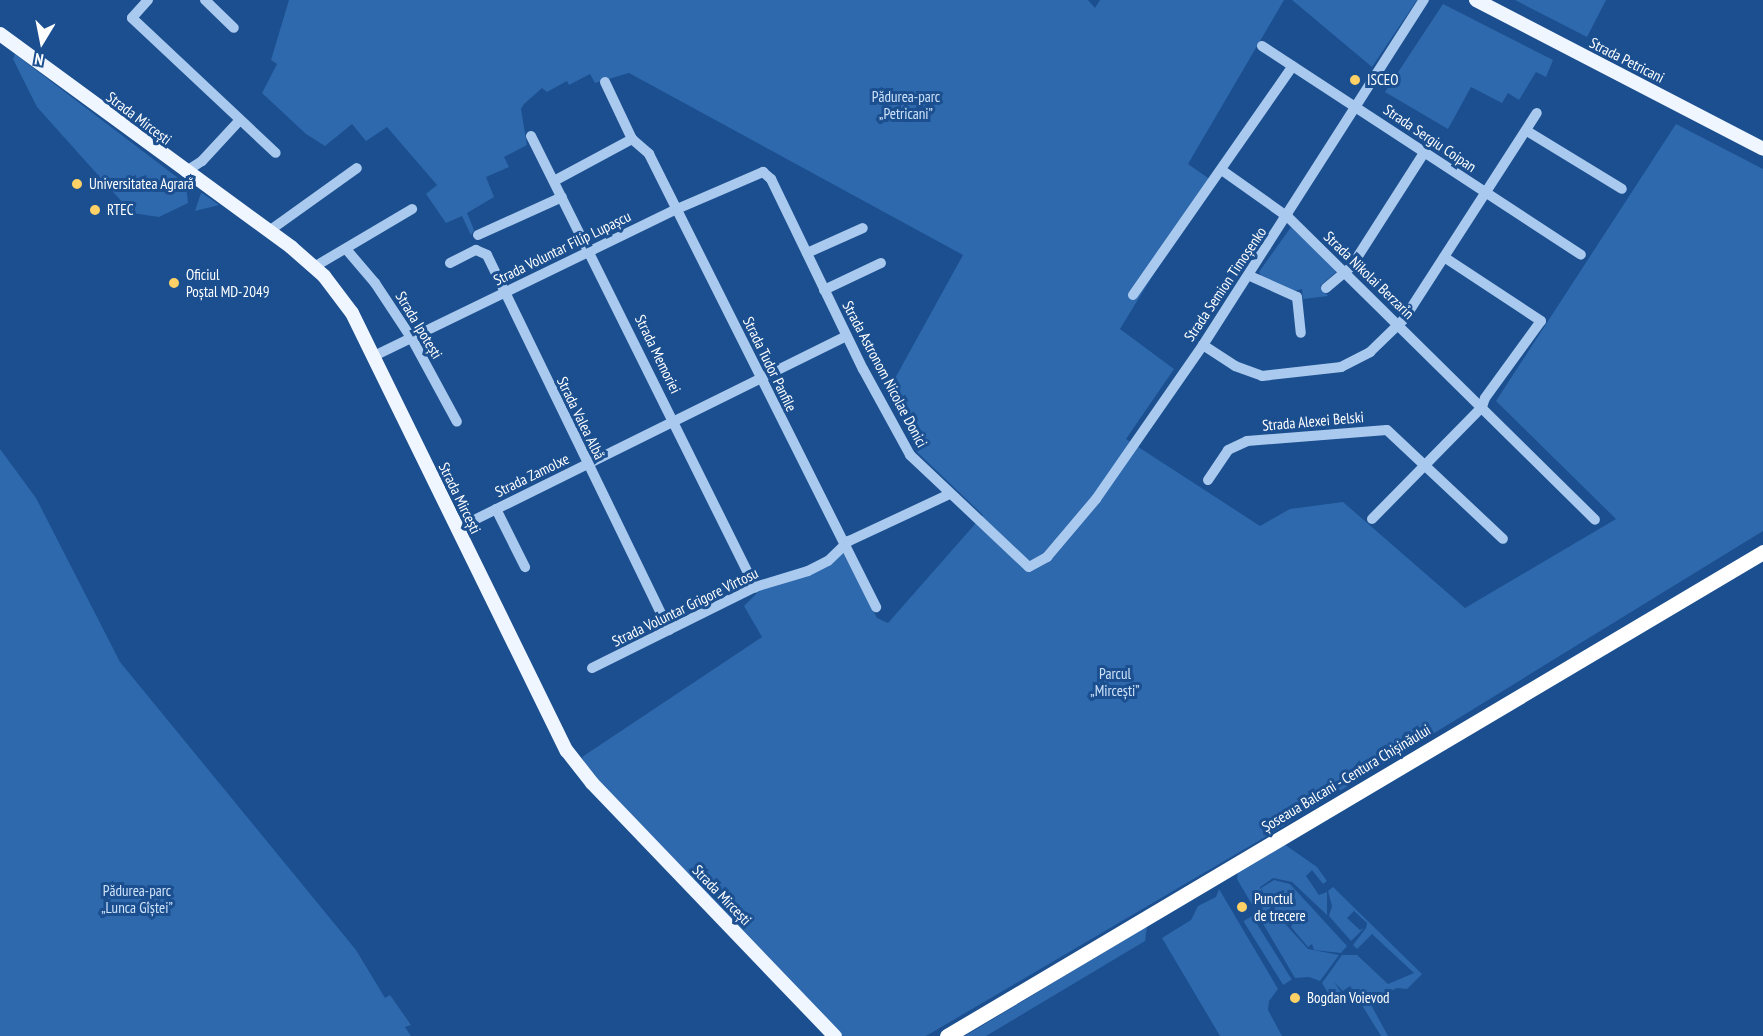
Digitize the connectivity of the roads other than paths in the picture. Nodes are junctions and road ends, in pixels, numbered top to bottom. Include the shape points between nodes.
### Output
1 (148, 0) edge
2 (205, 0) edge
3 (1424, 0) edge
4 (1476, 0) edge
5 (234, 28) dead end
6 (0, 34) edge
7 (1262, 46) dead end
8 (1293, 66) junction
9 (605, 82) dead end
10 (1357, 108) junction
11 (1537, 113) dead end
12 (238, 122) junction
13 (1527, 131) junction
14 (531, 136) dead end
15 (632, 139) junction
16 (1763, 149) edge
17 (276, 153) dead end
18 (1424, 153) junction
19 (357, 168) dead end
20 (1223, 171) junction
21 (185, 172) junction
22 (766, 173) joint
23 (554, 180) junction
24 (1622, 189) dead end
25 (1487, 194) junction
26 (562, 197) junction
27 (412, 209) dead end
28 (677, 209) junction
29 (1288, 217) junction
30 (863, 228) dead end
31 (268, 231) junction
32 (478, 235) dead end
33 (346, 249) junction
34 (591, 251) junction
35 (807, 253) junction
36 (1581, 255) dead end
37 (1444, 257) junction
38 (450, 263) dead end
39 (881, 263) dead end
40 (314, 267) junction
41 (1343, 270) junction
42 (1250, 276) junction
43 (1326, 288) dead end
44 (824, 290) junction
45 (503, 293) junction
46 (1133, 295) dead end
47 (1397, 323) junction
48 (1301, 333) dead end
49 (846, 336) junction
50 (412, 339) junction
51 (1203, 345) junction
52 (374, 356) junction
53 (761, 379) junction
54 (1482, 407) junction
55 (674, 421) junction
56 (457, 422) dead end
57 (1426, 464) junction
58 (588, 465) junction
59 (1208, 480) dead end
60 (950, 494) junction
61 (496, 509) junction
62 (1372, 519) dead end
63 (1595, 520) dead end
64 (456, 529) junction
65 (1503, 539) dead end
66 (845, 546) junction
67 (1763, 552) edge
68 (525, 567) dead end
69 (1029, 567) joint
70 (755, 587) junction
71 (876, 608) dead end
72 (669, 630) junction
73 (592, 668) dead end
74 (835, 1036) edge
75 (948, 1036) edge

1 - 12 street via 132,18
2 - 5 street
3 - 10 street, Strada Semion Timoșenko
4 - 16 main road, Strada Petricani
6 - 21 main road, Strada Mircești
7 - 8 street, Strada Sergiu Coipan
8 - 10 street, Strada Sergiu Coipan
8 - 20 street
9 - 15 street, Strada Tudor Panfile
10 - 18 street, Strada Sergiu Coipan
10 - 29 street, Strada Semion Timoșenko
11 - 13 street
12 - 17 street
12 - 21 street via 202,161
13 - 24 street
13 - 25 street
14 - 23 street, Strada Memoriei
15 - 23 street
15 - 28 street, Strada Tudor Panfile via 649,154
18 - 25 street, Strada Sergiu Coipan
18 - 41 street via 1351,267
19 - 31 street
20 - 29 street, Strada Nikolai Berzarin
20 - 46 street
21 - 31 main road, Strada Mircești
22 - 28 street, Strada Voluntar Filip Lupașcu via 754,173
22 - 35 street, Strada Astronom Nicolae Donici
23 - 26 street, Strada Memoriei
25 - 36 street, Strada Sergiu Coipan
25 - 37 street
26 - 32 street
26 - 34 street, Strada Memoriei
27 - 33 street
28 - 34 street, Strada Voluntar Filip Lupașcu
28 - 53 street, Strada Tudor Panfile
29 - 41 street, Strada Nikolai Berzarin
29 - 42 street, Strada Semion Timoșenko
30 - 35 street
31 - 40 main road, Strada Mircești
33 - 40 street
33 - 50 street, Strada Ipotești
34 - 45 street, Strada Voluntar Filip Lupașcu
34 - 55 street, Strada Memoriei
35 - 44 street, Strada Astronom Nicolae Donici
37 - 47 street via 1404,319
37 - 54 street via 1541,321
38 - 45 street, Strada Valea Albă via 472,251 485,252
39 - 44 street, Strada Astronom Nicolae Donici
40 - 52 main road, Strada Mircești via 352,313
41 - 43 street
41 - 47 street, Strada Nikolai Berzarin
42 - 48 street via 1297,297
42 - 51 street, Strada Semion Timoșenko
44 - 49 street, Strada Astronom Nicolae Donici
45 - 50 street, Strada Voluntar Filip Lupașcu
45 - 58 street, Strada Valea Albă
47 - 51 street via 1364,355 1341,367 1322,371 1262,376 1235,366
47 - 54 street, Strada Nikolai Berzarin
49 - 53 street, Strada Zamolxe
49 - 60 street, Strada Astronom Nicolae Donici via 910,455
50 - 52 street, Strada Voluntar Filip Lupașcu
50 - 56 street, Strada Ipotești
51 - 69 street, Strada Semion Timoșenko via 1096,499 1047,557
52 - 64 main road, Strada Mircești
53 - 55 street, Strada Zamolxe
53 - 66 street, Strada Tudor Panfile
54 - 57 street
54 - 63 street, Strada Nikolai Berzarin
55 - 58 street, Strada Zamolxe
55 - 70 street, Strada Memoriei
57 - 59 street, Strada Alexei Belski via 1387,429 1247,441 1228,450
57 - 62 street
57 - 65 street, Strada Alexei Belski
58 - 61 street, Strada Zamolxe
58 - 72 street, Strada Valea Albă
60 - 66 street, Strada Voluntar Grigore Vîrtosu
60 - 69 street, Strada Astronom Nicolae Donici
61 - 64 street, Strada Zamolxe
61 - 68 street
64 - 74 main road, Strada Mircești via 556,734 583,774
66 - 70 street, Strada Voluntar Grigore Vîrtosu via 808,571
66 - 71 street, Strada Tudor Panfile
67 - 75 highway, Șoseaua Balcani - Centura Chișinăului
70 - 72 street, Strada Voluntar Grigore Vîrtosu
72 - 73 street, Strada Voluntar Grigore Vîrtosu

